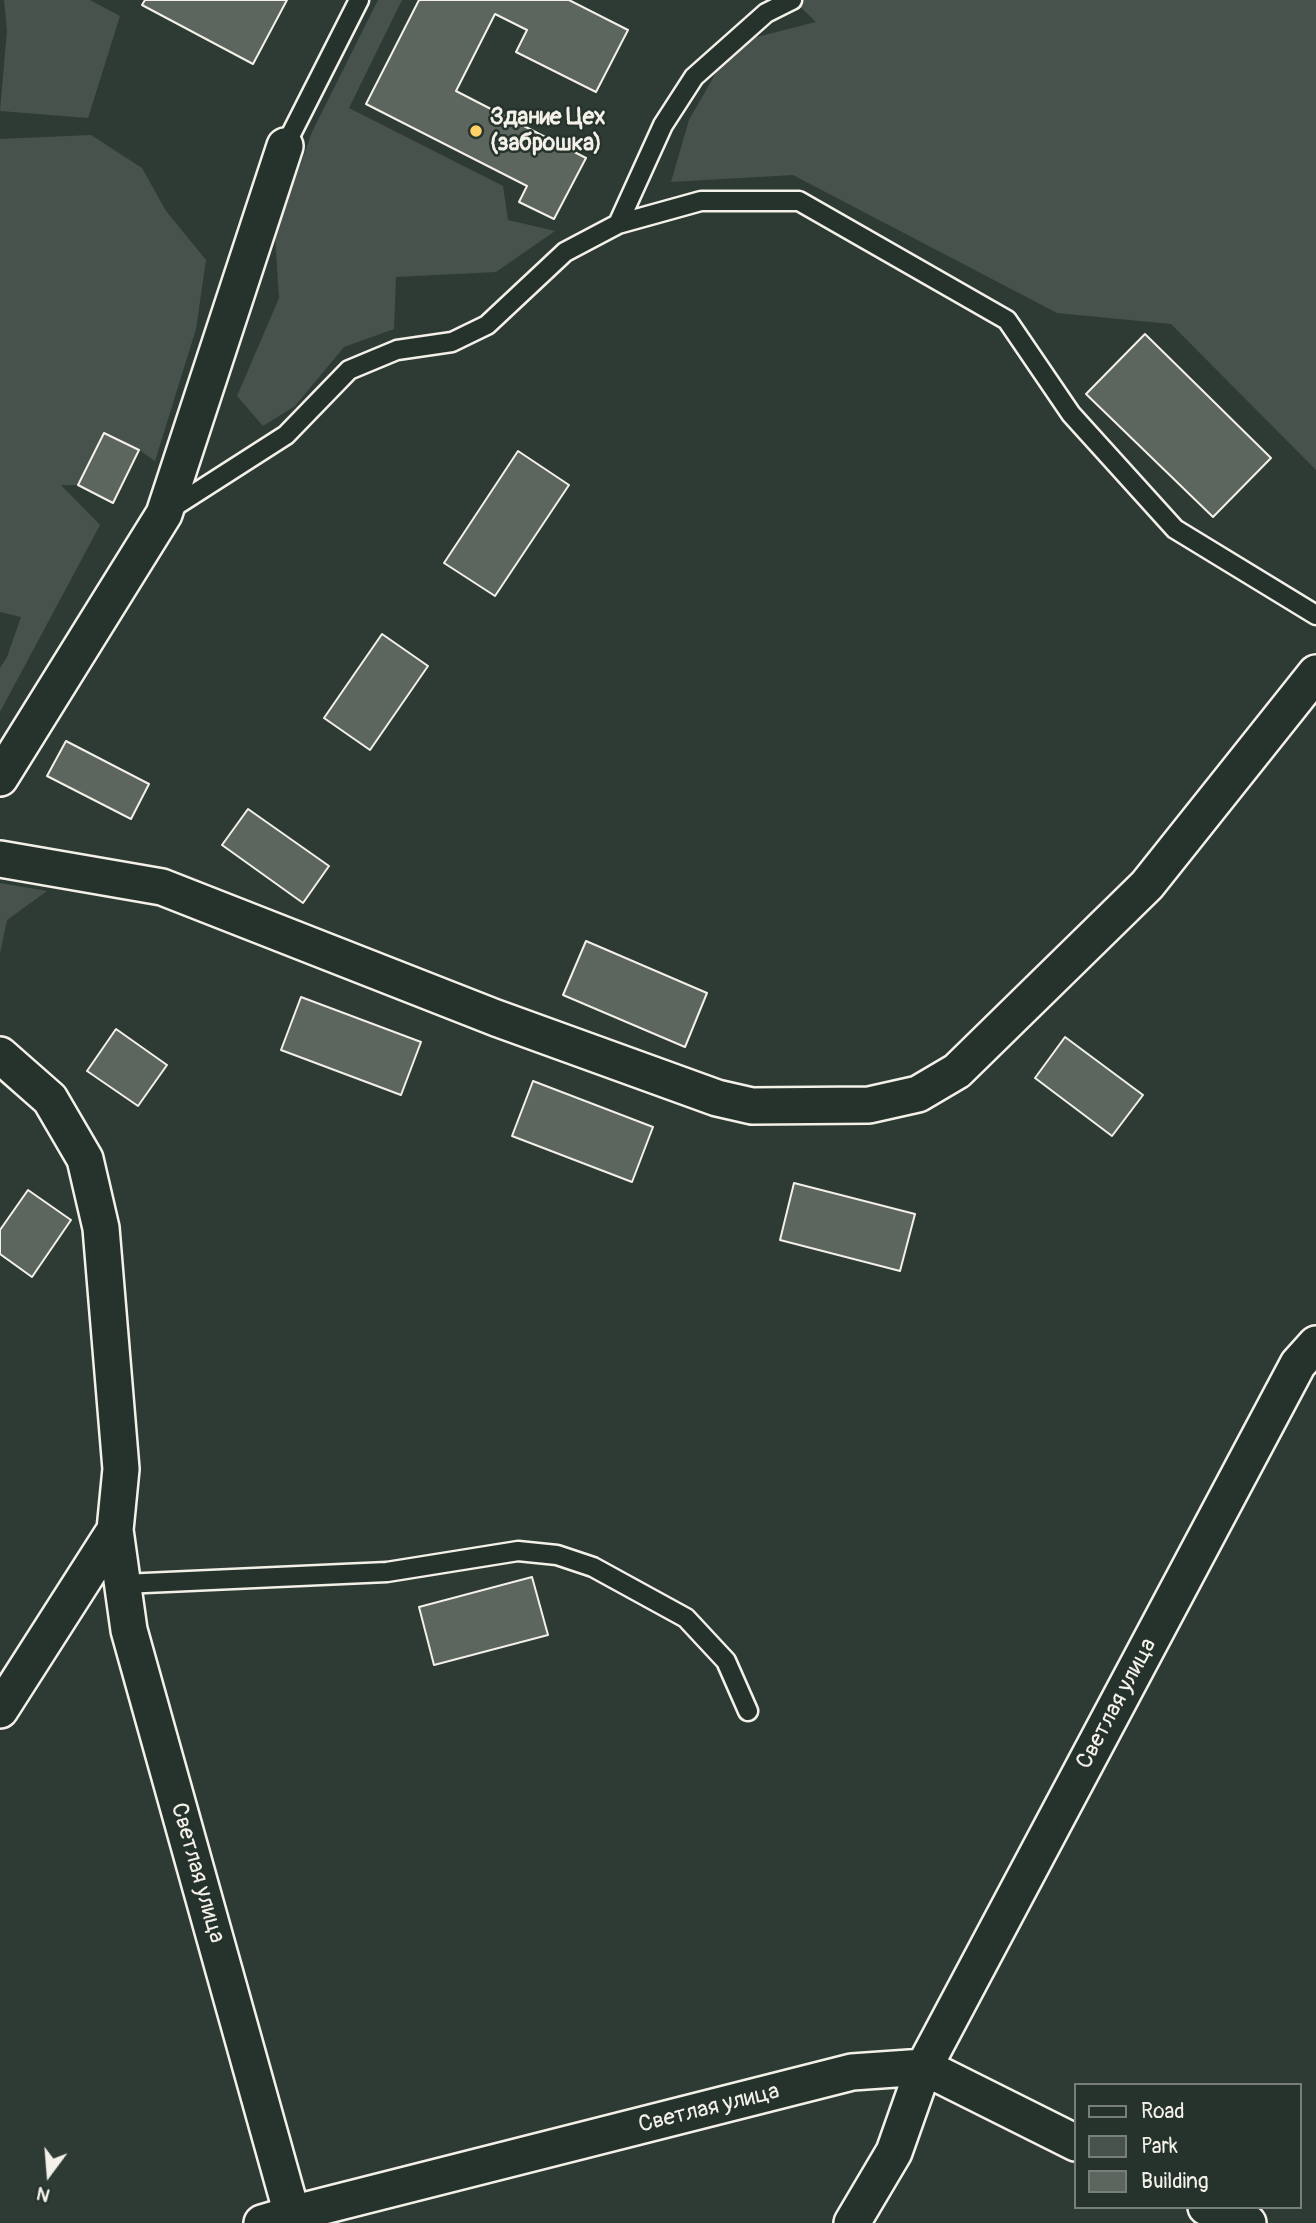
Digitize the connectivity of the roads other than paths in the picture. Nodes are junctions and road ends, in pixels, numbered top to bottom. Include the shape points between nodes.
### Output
1 (359, 0) edge
2 (792, 0) edge
3 (285, 146) joint
4 (618, 224) junction
5 (164, 514) junction
6 (1316, 615) edge
7 (1316, 673) edge
8 (0, 778) edge
9 (0, 859) edge
10 (0, 1055) edge
11 (1316, 1344) edge
12 (115, 1530) junction
13 (122, 1584) junction
14 (0, 1710) edge
15 (748, 1711) dead end
16 (925, 2067) junction
17 (1074, 2142) edge
18 (1211, 2209) edge
19 (277, 2218) edge
20 (852, 2223) edge
21 (1248, 2223) edge

1 - 3 lane
2 - 4 lane via 766,13 694,77 663,125
3 - 5 street
4 - 5 lane via 565,253 487,325 452,342 397,350 349,370 286,435
4 - 6 lane via 701,201 799,201 1007,320 1071,414 1175,529
5 - 8 street
7 - 9 street via 1147,885 957,1071 918,1094 869,1105 752,1106 717,1098 496,1018 162,887
10 - 12 street via 50,1099 85,1159 101,1228 121,1469
11 - 16 street, Светлая улица via 1298,1364
12 - 13 street, Светлая улица
12 - 14 street
13 - 15 lane via 387,1572 518,1551 556,1555 593,1567 686,1618 726,1661
13 - 19 street, Светлая улица via 129,1630
16 - 17 street
16 - 19 street, Светлая улица via 852,2073
16 - 20 street, Светлая улица via 894,2152
18 - 21 street

